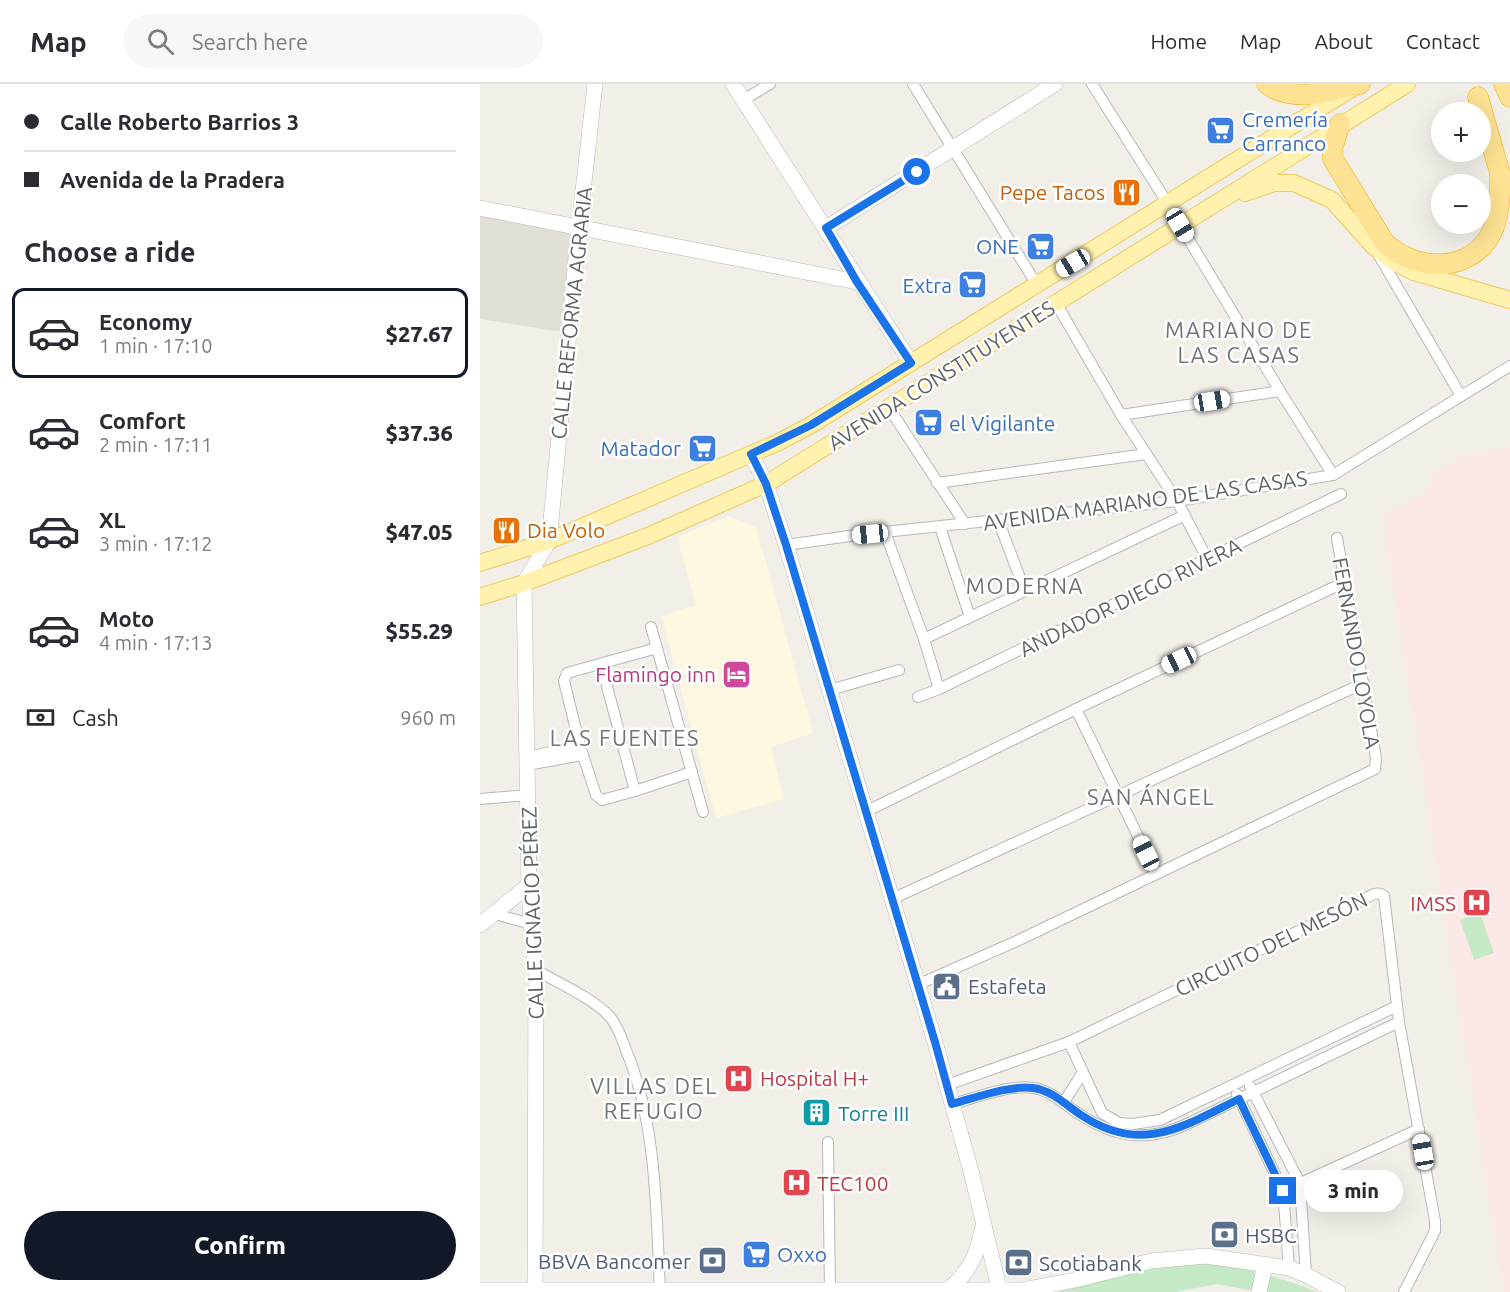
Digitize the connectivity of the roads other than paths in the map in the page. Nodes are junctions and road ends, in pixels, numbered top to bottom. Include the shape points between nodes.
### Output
1 (595, 84) edge
2 (733, 84) edge
3 (770, 84) edge
4 (913, 84) edge
5 (1055, 84) edge
6 (1092, 84) edge
7 (1268, 84) edge
8 (1360, 84) edge
9 (1407, 84) edge
10 (1504, 84) edge
11 (1475, 91) edge
12 (1510, 97) edge
13 (743, 100) junction
14 (1340, 124) junction
15 (954, 149) junction
16 (1505, 169) edge
17 (1221, 200) junction
18 (1510, 203) edge
19 (1168, 204) junction
20 (480, 208) edge
21 (1180, 225) junction
22 (579, 227) junction
23 (826, 228) junction
24 (1373, 246) junction
25 (857, 282) junction
26 (1037, 285) junction
27 (1510, 300) edge
28 (1056, 303) junction
29 (911, 363) junction
30 (1510, 366) edge
31 (1280, 391) junction
32 (1461, 396) junction
33 (889, 408) junction
34 (1121, 416) junction
35 (751, 454) junction
36 (1146, 454) junction
37 (1334, 475) junction
38 (937, 483) junction
39 (766, 484) junction
40 (1341, 494) dead end
41 (1177, 501) junction
42 (1185, 515) junction
43 (998, 520) junction
44 (965, 524) junction
45 (940, 527) junction
46 (885, 532) junction
47 (1337, 538) dead end
48 (549, 541) junction
49 (786, 545) junction
50 (1208, 560) junction
51 (480, 563) edge
52 (1345, 582) junction
53 (524, 583) junction
54 (1025, 591) junction
55 (480, 597) edge
56 (970, 617) junction
57 (651, 627) dead end
58 (924, 639) junction
59 (657, 648) junction
60 (601, 664) junction
61 (899, 669) dead end
62 (1364, 683) junction
63 (939, 689) junction
64 (830, 690) junction
65 (918, 697) dead end
66 (1076, 709) junction
67 (581, 751) junction
68 (527, 761) junction
69 (692, 772) junction
70 (634, 791) junction
71 (528, 795) junction
72 (1117, 795) junction
73 (480, 800) edge
74 (867, 811) junction
75 (703, 812) dead end
76 (1156, 873) junction
77 (529, 885) junction
78 (892, 899) junction
79 (495, 914) junction
80 (531, 924) junction
81 (480, 925) edge
82 (536, 970) junction
83 (917, 985) junction
84 (1397, 1006) junction
85 (1399, 1022) junction
86 (1069, 1042) junction
87 (1083, 1072) junction
88 (1245, 1078) junction
89 (947, 1085) junction
90 (1233, 1085) junction
91 (1253, 1091) junction
92 (1239, 1099) junction
93 (1064, 1102) junction
94 (952, 1104) junction
95 (1419, 1129) junction
96 (828, 1142) dead end
97 (1300, 1183) junction
98 (1283, 1191) junction
99 (984, 1220) junction
100 (1265, 1264) junction
101 (1289, 1268) junction
102 (1306, 1275) junction
103 (480, 1290) edge
104 (660, 1290) junction
105 (830, 1290) junction
106 (535, 1291) edge
107 (947, 1291) edge
108 (1000, 1291) edge
109 (1259, 1292) edge
110 (1338, 1292) edge
111 (1404, 1292) edge

1 - 22 street, CALLE REFORMA AGRARIA
2 - 13 street
3 - 13 street
4 - 15 street
5 - 15 street
6 - 19 street
7 - 8 highway via 1298,95
8 - 19 main road, AVENIDA CONSTITUYENTES
9 - 14 main road, AVENIDA CONSTITUYENTES
10 - 12 highway
11 - 16 highway
13 - 23 street
14 - 16 highway via 1332,148 1333,159 1384,242 1399,254 1418,261 1454,263 1480,249 1496,223
14 - 17 main road, AVENIDA CONSTITUYENTES
15 - 23 street
15 - 26 street
16 - 18 highway
17 - 21 main road, AVENIDA CONSTITUYENTES
17 - 24 main road via 1274,183 1294,183 1332,200
19 - 26 main road, AVENIDA CONSTITUYENTES
20 - 22 street
21 - 28 main road, AVENIDA CONSTITUYENTES
21 - 31 street
22 - 25 street
22 - 48 street, CALLE REFORMA AGRARIA
23 - 25 street
24 - 27 main road via 1414,272
24 - 32 street
25 - 29 street
26 - 29 main road, AVENIDA CONSTITUYENTES
28 - 33 main road, AVENIDA CONSTITUYENTES
28 - 34 street
29 - 35 main road, AVENIDA CONSTITUYENTES via 811,425
30 - 32 street, AVENIDA MARIANO DE LAS CASAS
31 - 34 street
31 - 37 street
32 - 37 street, AVENIDA MARIANO DE LAS CASAS
33 - 38 street
33 - 39 main road, AVENIDA CONSTITUYENTES
34 - 36 street
35 - 39 street
35 - 48 main road, AVENIDA CONSTITUYENTES
36 - 38 street
36 - 41 street
37 - 41 street, AVENIDA MARIANO DE LAS CASAS
38 - 44 street
39 - 49 street
39 - 53 main road, AVENIDA CONSTITUYENTES via 648,536
40 - 50 street, ANDADOR DIEGO RIVERA
41 - 42 street
41 - 43 street, AVENIDA MARIANO DE LAS CASAS
42 - 50 street
42 - 54 street
43 - 44 street, AVENIDA MARIANO DE LAS CASAS
43 - 54 street
44 - 45 street, AVENIDA MARIANO DE LAS CASAS
45 - 46 street, AVENIDA MARIANO DE LAS CASAS
45 - 56 street
46 - 49 street, AVENIDA MARIANO DE LAS CASAS
46 - 58 street
47 - 52 street, FERNANDO LOYOLA
48 - 51 main road, AVENIDA CONSTITUYENTES
48 - 53 street
49 - 64 street
50 - 63 street, ANDADOR DIEGO RIVERA
52 - 62 street, FERNANDO LOYOLA
52 - 66 street
53 - 55 main road, AVENIDA CONSTITUYENTES
53 - 68 street, CALLE IGNACIO PÉREZ
54 - 56 street
56 - 58 street
57 - 59 street
58 - 63 street
59 - 60 street
59 - 69 street
60 - 67 street via 569,671 565,676
60 - 70 street
61 - 64 street
62 - 72 street
62 - 76 street, FERNANDO LOYOLA via 1375,769
63 - 65 street, ANDADOR DIEGO RIVERA
64 - 74 street
66 - 72 street
66 - 74 street
67 - 68 street
67 - 70 street via 598,798 607,800
68 - 71 street, CALLE IGNACIO PÉREZ
69 - 70 street
69 - 75 street
71 - 73 street
71 - 77 street, CALLE IGNACIO PÉREZ
72 - 76 street
72 - 78 street
74 - 78 street
76 - 83 street
77 - 79 street
77 - 80 street, CALLE IGNACIO PÉREZ
78 - 83 street
79 - 80 street
79 - 81 street
80 - 82 street, CALLE IGNACIO PÉREZ
82 - 104 street via 610,1017 636,1072 651,1154
82 - 106 street, CALLE IGNACIO PÉREZ
83 - 89 street
84 - 85 street, CIRCUITO DEL MESÓN
84 - 86 street, CIRCUITO DEL MESÓN via 1384,896 1378,892
84 - 88 street
85 - 91 street
85 - 95 street, CIRCUITO DEL MESÓN
86 - 87 street
86 - 89 street, CIRCUITO DEL MESÓN
87 - 90 street via 1102,1113 1119,1123 1160,1120
87 - 93 street
88 - 90 street
88 - 91 street
89 - 94 street
90 - 92 street
91 - 92 street
91 - 97 street
92 - 93 street via 1178,1129 1125,1136 1082,1116
92 - 98 street
93 - 94 street via 1036,1088 1021,1087
94 - 99 street
95 - 97 street
95 - 111 street, CIRCUITO DEL MESÓN via 1435,1231
96 - 105 street
97 - 98 street
97 - 102 street
98 - 101 street
99 - 107 street via 969,1269
99 - 108 street
100 - 101 street
100 - 108 street via 1206,1256 1178,1258 1022,1290
100 - 109 street
101 - 102 street
102 - 110 street
103 - 106 street
104 - 105 street
104 - 106 street
105 - 107 street
107 - 108 street

